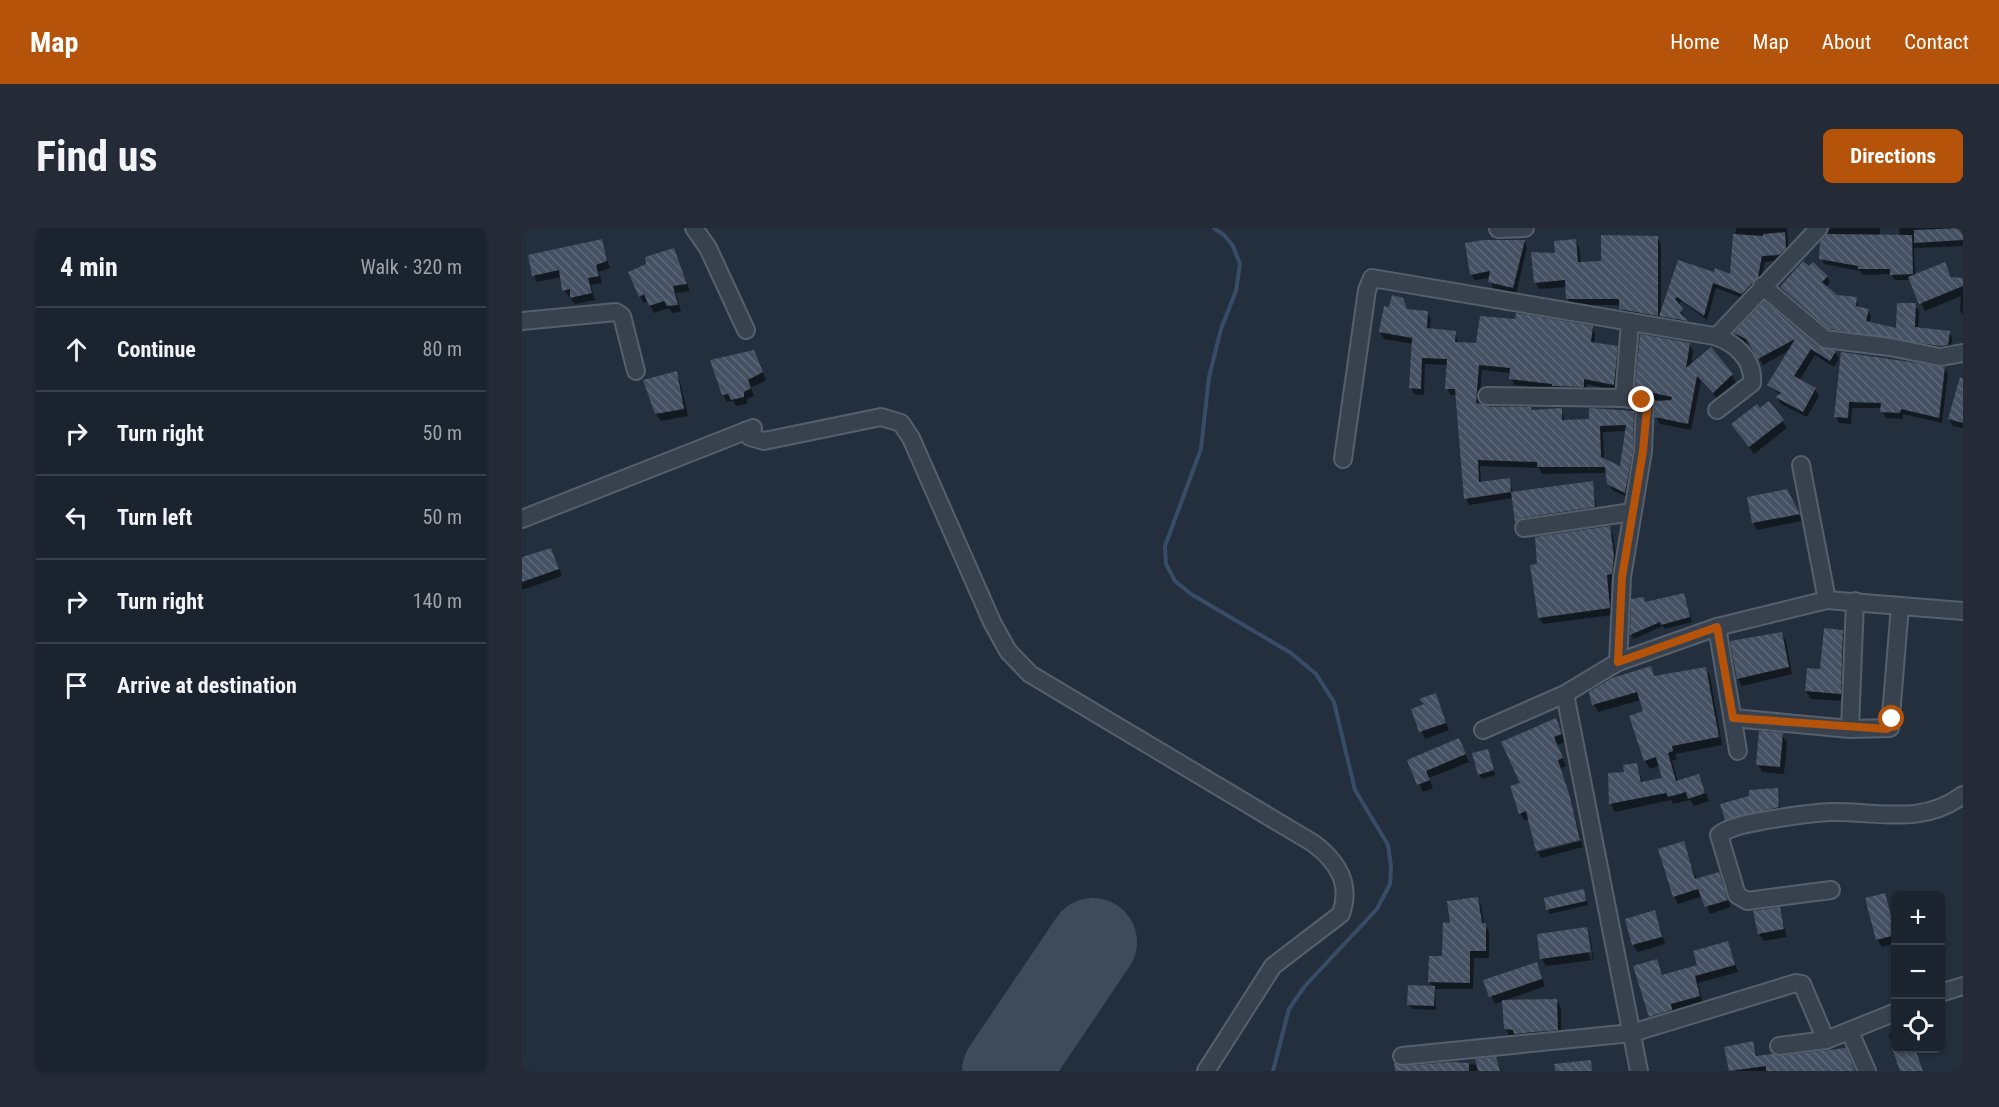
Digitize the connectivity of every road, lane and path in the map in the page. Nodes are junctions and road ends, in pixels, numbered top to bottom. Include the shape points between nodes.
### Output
1 (693, 228) edge
2 (1525, 228) edge
3 (1819, 228) edge
4 (1498, 229) edge
5 (1762, 286) junction
6 (522, 321) edge
7 (1630, 323) junction
8 (746, 330) dead end
9 (1713, 336) junction
10 (1963, 353) edge
11 (636, 371) dead end
12 (1486, 396) dead end
13 (1624, 398) junction
14 (1718, 410) dead end
15 (1343, 459) dead end
16 (1801, 465) dead end
17 (1632, 512) junction
18 (522, 519) edge
19 (1524, 528) dead end
20 (1827, 600) junction
21 (1855, 601) junction
22 (1900, 606) junction
23 (1963, 611) edge
24 (1717, 627) junction
25 (1618, 662) junction
26 (1565, 694) junction
27 (1733, 718) junction
28 (1850, 729) junction
29 (1483, 730) dead end
30 (1738, 751) dead end
31 (1963, 795) edge
32 (1831, 890) dead end
33 (1963, 986) edge
34 (1945, 992) edge
35 (1891, 1014) edge
36 (1851, 1032) junction
37 (1632, 1033) junction
38 (1826, 1040) junction
39 (1779, 1046) dead end
40 (1402, 1056) dead end
41 (1206, 1071) edge
42 (1639, 1071) edge
43 (1867, 1071) edge

1 - 8 street via 708,248
2 - 4 street
3 - 5 street
5 - 9 street
5 - 10 street via 1825,339 1940,357
6 - 11 street via 616,312 622,316
7 - 9 street
7 - 13 street
7 - 15 street via 1372,278 1367,290
9 - 14 street via 1729,341 1744,355 1753,374 1752,382
12 - 13 street
13 - 17 street via 1642,400 1647,408
16 - 20 street
17 - 19 street
17 - 25 street via 1622,577
18 - 41 street via 750,429 750,437 764,441 881,417 901,423 992,622 1018,665 1313,843 1338,866 1346,901 1341,914 1273,966
20 - 21 street
20 - 24 street
21 - 22 street
21 - 28 street
22 - 23 street
22 - 28 street via 1892,725 1887,729
24 - 25 street
24 - 27 street
25 - 26 street
26 - 29 street
26 - 37 street
27 - 28 street
27 - 30 street
31 - 32 street via 1926,814 1830,812 1789,816 1754,822 1719,835 1741,900
33 - 34 street
35 - 36 street
36 - 38 street
36 - 43 street
37 - 38 street via 1796,983 1802,984 1807,992
37 - 40 street
37 - 42 street
38 - 39 street

